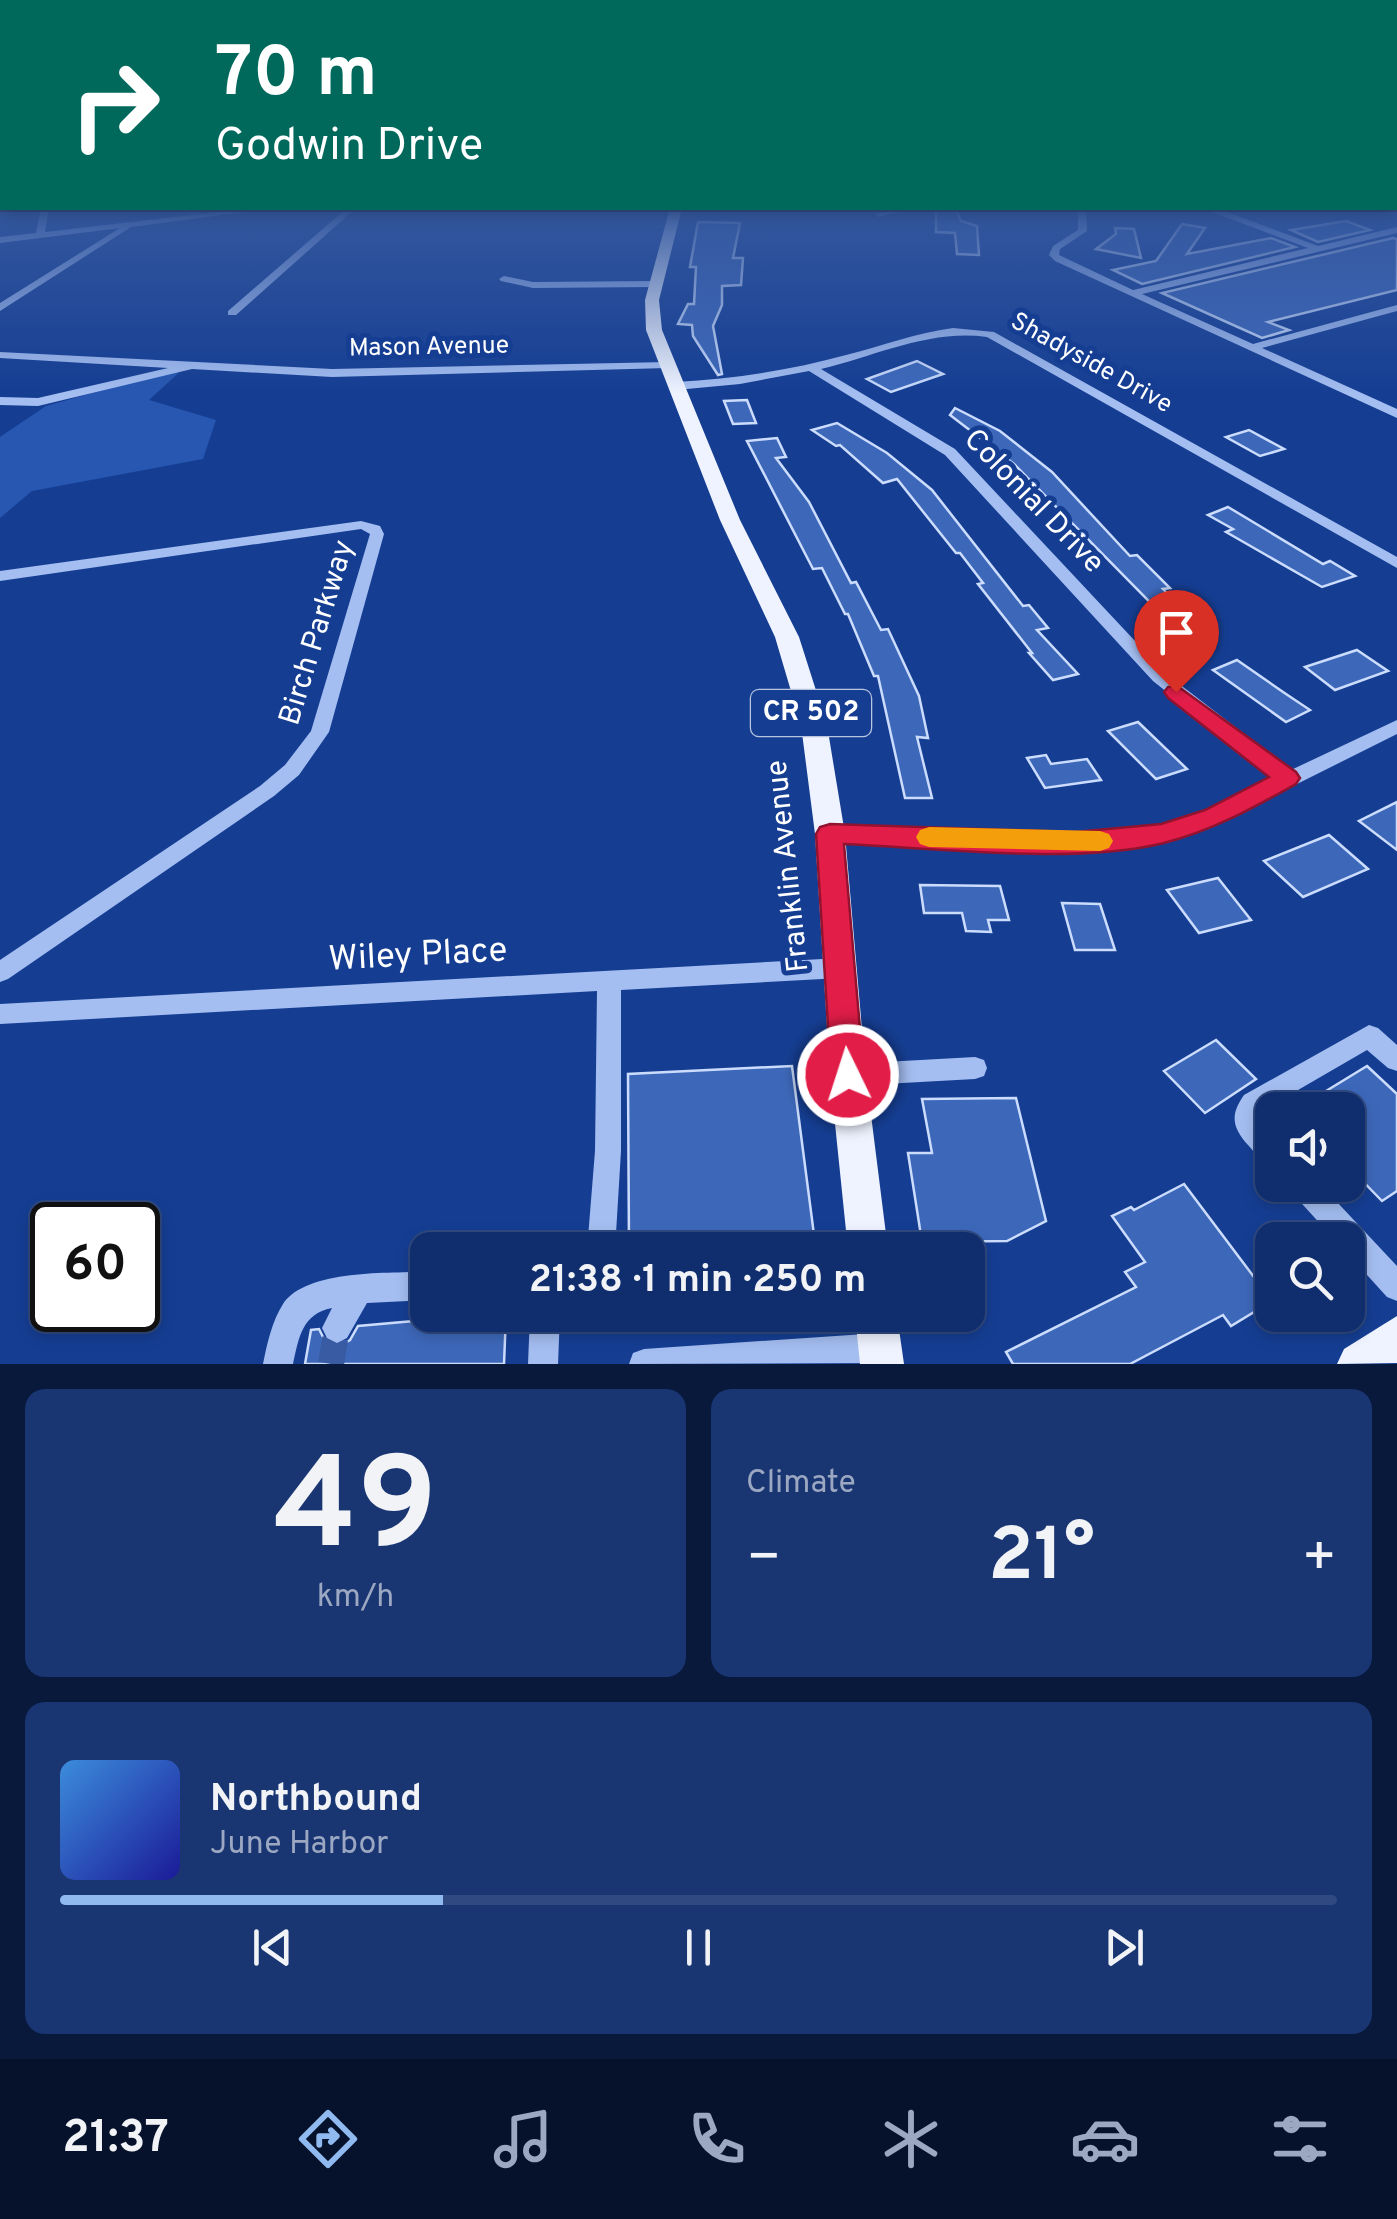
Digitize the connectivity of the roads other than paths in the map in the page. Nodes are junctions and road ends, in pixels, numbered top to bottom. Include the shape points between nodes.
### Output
1 (66, 267) edge
2 (285, 267) edge
3 (659, 267) edge
4 (1078, 267) edge
5 (1244, 267) edge
6 (504, 279) dead end
7 (654, 284) junction
8 (1132, 293) junction
9 (0, 308) edge
10 (1397, 308) edge
11 (232, 313) dead end
12 (1251, 348) junction
13 (3, 357) edge
14 (192, 366) junction
15 (810, 367) junction
16 (672, 375) junction
17 (0, 400) edge
18 (1390, 406) edge
19 (1397, 414) edge
20 (1397, 564) edge
21 (0, 576) edge
22 (1397, 726) edge
23 (1288, 778) junction
24 (830, 834) junction
25 (841, 968) junction
26 (0, 972) edge
27 (610, 981) junction
28 (0, 1014) edge
29 (1397, 1060) edge
30 (975, 1068) dead end
31 (848, 1075) junction
32 (1271, 1092) edge
33 (1255, 1101) edge
34 (1255, 1134) edge
35 (1318, 1202) edge
36 (602, 1232) edge
37 (866, 1232) edge
38 (410, 1287) edge
39 (1397, 1287) edge
40 (358, 1288) junction
41 (337, 1328) tunnel mouth
42 (544, 1332) edge
43 (1397, 1337) edge
44 (880, 1342) edge
45 (646, 1363) edge
46 (278, 1364) edge
47 (543, 1364) edge
48 (1359, 1364) edge

1 - 9 street
2 - 11 street
3 - 7 main road, Franklin Avenue / CR 502
4 - 8 street
5 - 8 street
6 - 7 street
7 - 16 main road, Franklin Avenue / CR 502 via 652,314
8 - 12 street
10 - 12 street
12 - 18 street
13 - 14 street, Mason Avenue
14 - 16 street, Mason Avenue
14 - 17 street via 38,402
15 - 16 street, Shadyside Drive via 726,382
15 - 20 street, Shadyside Drive via 940,331 990,334
15 - 23 street, Colonial Drive via 960,461 1158,677
16 - 24 main road, Franklin Avenue / CR 502 via 730,520 788,637 814,725
18 - 19 street
21 - 26 street, Birch Parkway via 360,525 377,534 320,732 292,770
22 - 23 street
23 - 24 street via 1214,817 1161,834 1075,842
24 - 25 main road, Franklin Avenue / CR 502
25 - 27 street, Wiley Place
25 - 31 main road, Franklin Avenue / CR 502
27 - 28 street, Wiley Place
27 - 36 street
29 - 32 street via 1369,1036
30 - 31 street
31 - 37 main road, Franklin Avenue / CR 502
33 - 34 street via 1247,1112
35 - 39 street
38 - 40 street
40 - 41 street
40 - 46 street via 310,1296 287,1320
42 - 47 street
43 - 48 main road
44 - 45 street

